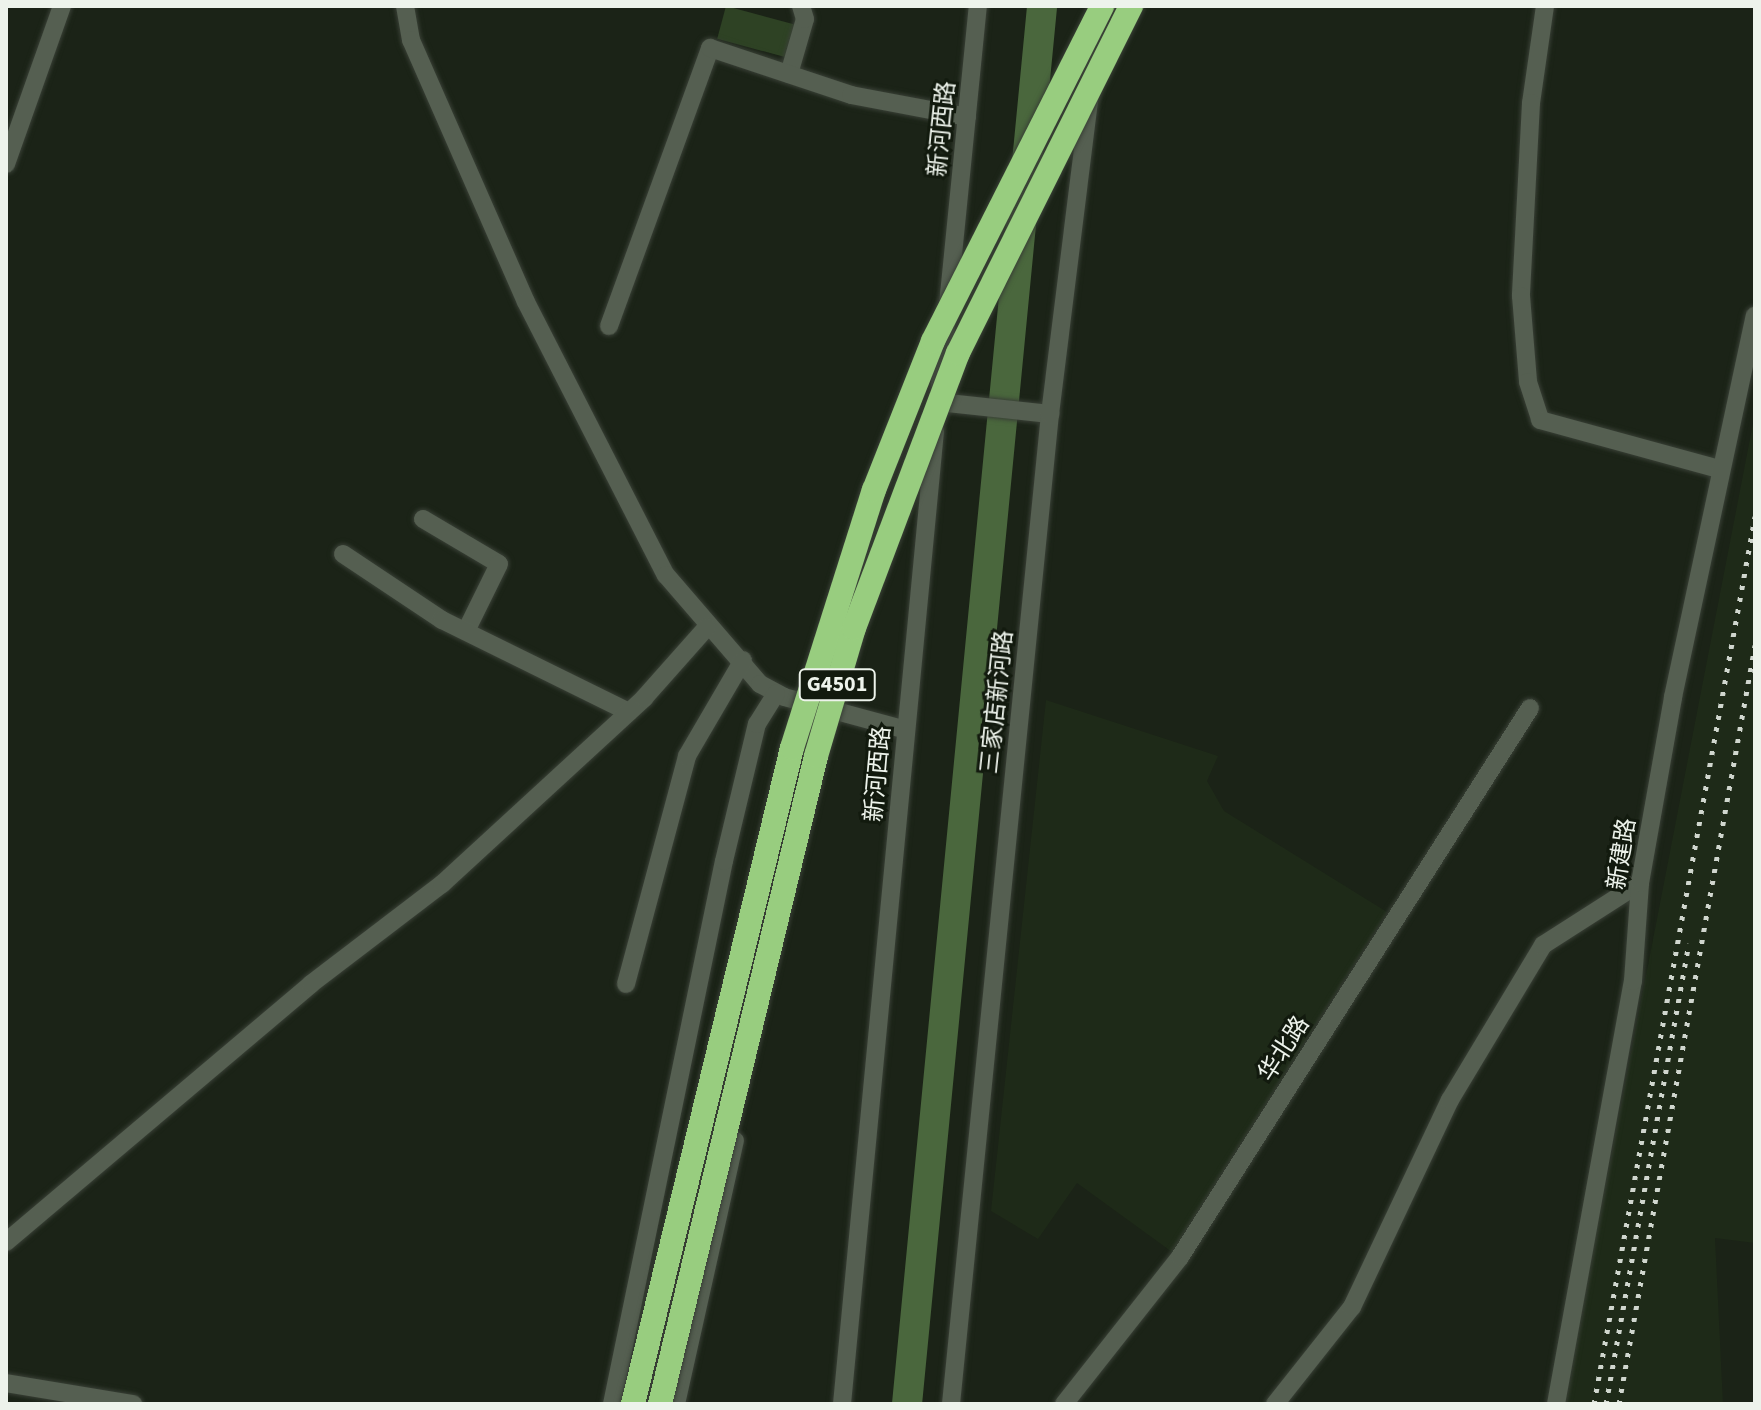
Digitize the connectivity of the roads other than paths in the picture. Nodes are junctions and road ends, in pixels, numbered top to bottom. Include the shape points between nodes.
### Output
1 (62, 6) edge
2 (405, 6) edge
3 (801, 6) edge
4 (978, 6) edge
5 (1101, 6) edge
6 (1131, 6) edge
7 (1545, 6) edge
8 (789, 74) junction
9 (967, 117) junction
10 (6, 164) edge
11 (1755, 316) edge
12 (609, 326) dead end
13 (938, 402) junction
14 (1050, 414) junction
15 (1719, 469) junction
16 (423, 519) dead end
17 (343, 554) dead end
18 (707, 627) junction
19 (466, 631) junction
20 (743, 660) junction
21 (776, 693) junction
22 (1530, 708) dead end
23 (835, 711) junction
24 (629, 712) junction
25 (906, 730) junction
26 (1640, 883) junction
27 (626, 984) dead end
28 (6, 1242) edge
29 (6, 1383) edge
30 (133, 1404) edge
31 (612, 1404) edge
32 (633, 1404) edge
33 (660, 1404) edge
34 (676, 1404) edge
35 (842, 1404) edge
36 (951, 1404) edge
37 (1064, 1404) edge
38 (1275, 1404) edge
39 (1556, 1404) edge

1 - 10 street
2 - 18 street via 411,40 526,302 666,575
3 - 8 street via 805,19
4 - 9 street, 新河西路
5 - 14 street, 三家店新河路
5 - 32 highway, G4501, bridge via 933,341 869,504 792,748
6 - 33 highway, G4501, bridge via 958,353 854,628 816,756
7 - 15 street via 1531,103 1521,296 1528,382 1540,420
8 - 9 street
8 - 12 street via 710,48
9 - 13 street, 新河西路
11 - 15 street, 新建路
13 - 14 street
13 - 25 street, 新河西路
14 - 36 street, 三家店新河路
15 - 26 street, 新建路
16 - 19 street via 499,564
17 - 19 street
18 - 20 street via 725,635
18 - 24 street
19 - 24 street
20 - 21 street
20 - 27 street via 687,756
21 - 23 street
21 - 31 street via 757,724 724,861
22 - 37 street, 华北路 via 1180,1257
23 - 25 street
23 - 34 street
24 - 28 street via 442,884 311,984
25 - 35 street, 新河西路
26 - 38 street via 1543,945 1450,1100 1352,1307
26 - 39 street, 新建路 via 1633,981
29 - 30 street

